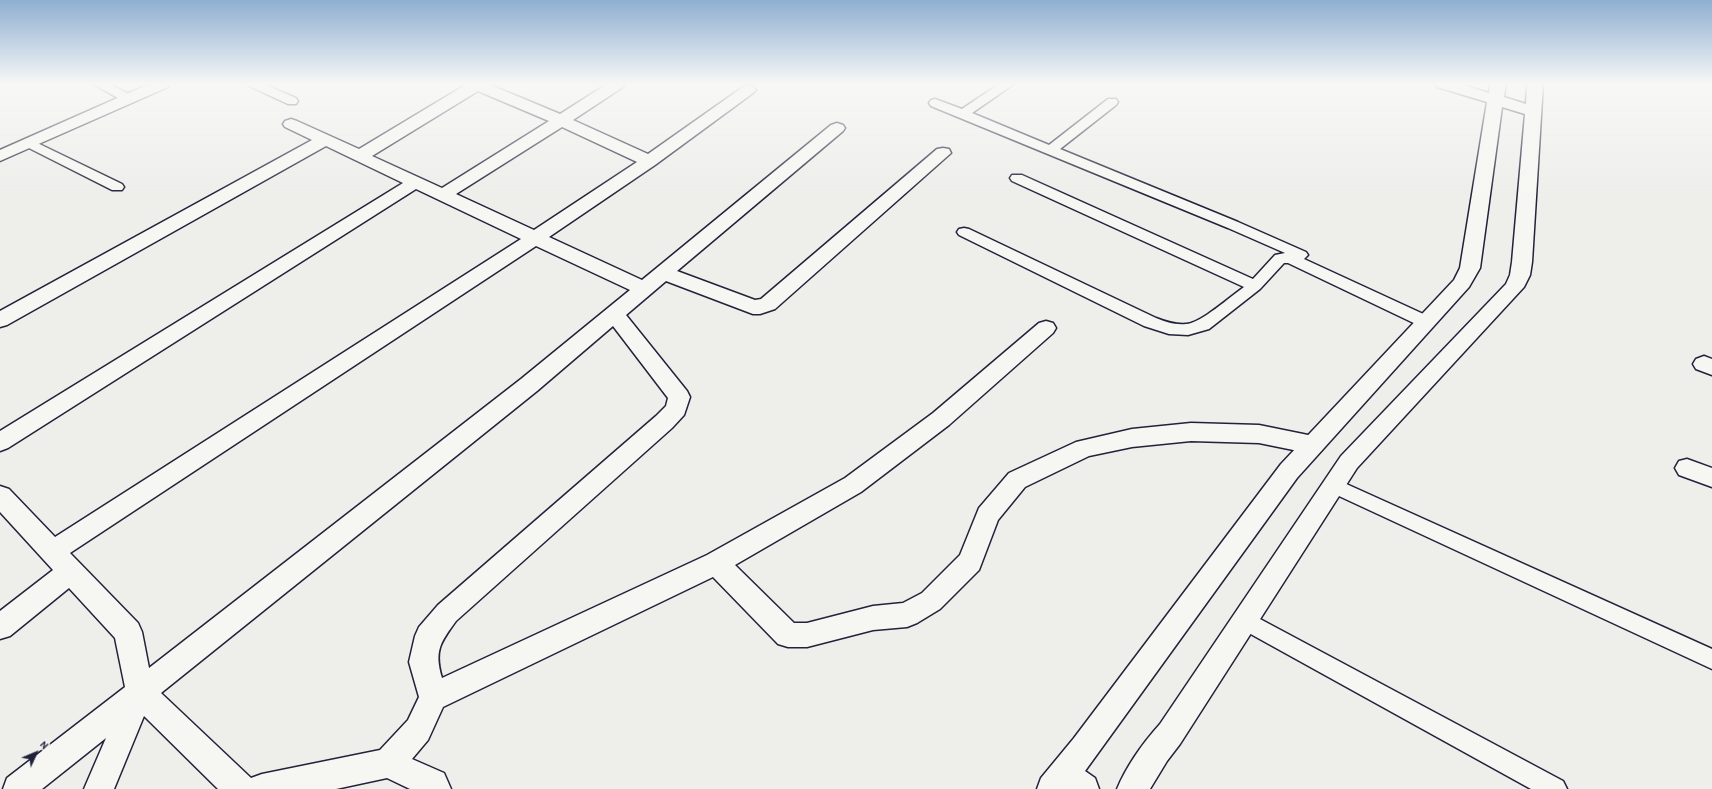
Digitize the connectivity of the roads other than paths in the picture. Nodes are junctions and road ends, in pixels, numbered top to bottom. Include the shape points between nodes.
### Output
1 (79, 121) edge
2 (418, 121) edge
3 (559, 121) edge
4 (562, 121) edge
5 (705, 121) edge
6 (981, 121) edge
7 (1088, 121) edge
8 (1507, 121) edge
9 (1515, 121) edge
10 (291, 124) dead end
11 (837, 128) dead end
12 (325, 140) junction
13 (29, 143) junction
14 (1052, 150) junction
15 (943, 152) dead end
16 (0, 156) edge
17 (360, 156) junction
18 (649, 161) junction
19 (1017, 178) dead end
20 (416, 182) junction
21 (117, 187) dead end
22 (443, 195) junction
23 (964, 232) dead end
24 (535, 238) junction
25 (663, 273) junction
26 (1255, 286) junction
27 (644, 289) junction
28 (614, 313) junction
29 (1429, 318) junction
30 (0, 320) edge
31 (1046, 328) dead end
32 (0, 442) edge
33 (1313, 444) junction
34 (1687, 468) dead end
35 (1712, 478) edge
36 (1333, 486) junction
37 (0, 496) edge
38 (52, 552) junction
39 (716, 563) junction
40 (71, 571) junction
41 (1246, 620) junction
42 (0, 627) edge
43 (1712, 659) edge
44 (140, 692) junction
45 (433, 697) junction
46 (388, 764) junction
47 (1067, 784) edge
48 (18, 789) edge
49 (99, 789) edge
50 (240, 789) edge
51 (262, 789) edge
52 (436, 789) edge
53 (1132, 789) edge
54 (1556, 789) edge

1 - 13 street
2 - 17 street
3 - 22 street
4 - 18 street
5 - 18 street
6 - 14 lane
7 - 14 lane
8 - 29 street via 1470,268 1462,283
9 - 36 street via 1520,275 1514,287 1349,462
10 - 12 street
11 - 25 street
12 - 17 street
12 - 30 street
13 - 16 street
13 - 21 lane
14 - 29 lane via 1232,225
15 - 25 street via 768,304 753,307
17 - 20 street
18 - 24 street
19 - 26 lane
20 - 22 street
20 - 32 street
22 - 24 street
23 - 26 lane via 1169,329 1188,330 1203,325
24 - 27 street
24 - 38 street
25 - 27 street
26 - 29 lane via 1280,258 1290,258
27 - 28 street
28 - 44 street via 529,385
28 - 45 street via 679,397 676,409 447,613 429,636 423,662
29 - 33 street
31 - 39 street via 941,419 853,485
33 - 39 street via 1259,434 1191,432 1132,438 1084,448 1017,480 988,515 970,562 931,601 907,615 873,618 807,635 788,635
33 - 47 street via 1289,471
34 - 35 street
36 - 41 street
36 - 43 lane
37 - 38 street
38 - 40 street
39 - 45 street
40 - 42 street
40 - 44 street via 128,632
41 - 53 street
41 - 54 lane
44 - 48 street
44 - 49 street
44 - 50 street
45 - 46 street via 418,730
46 - 51 street
46 - 52 street via 432,784

